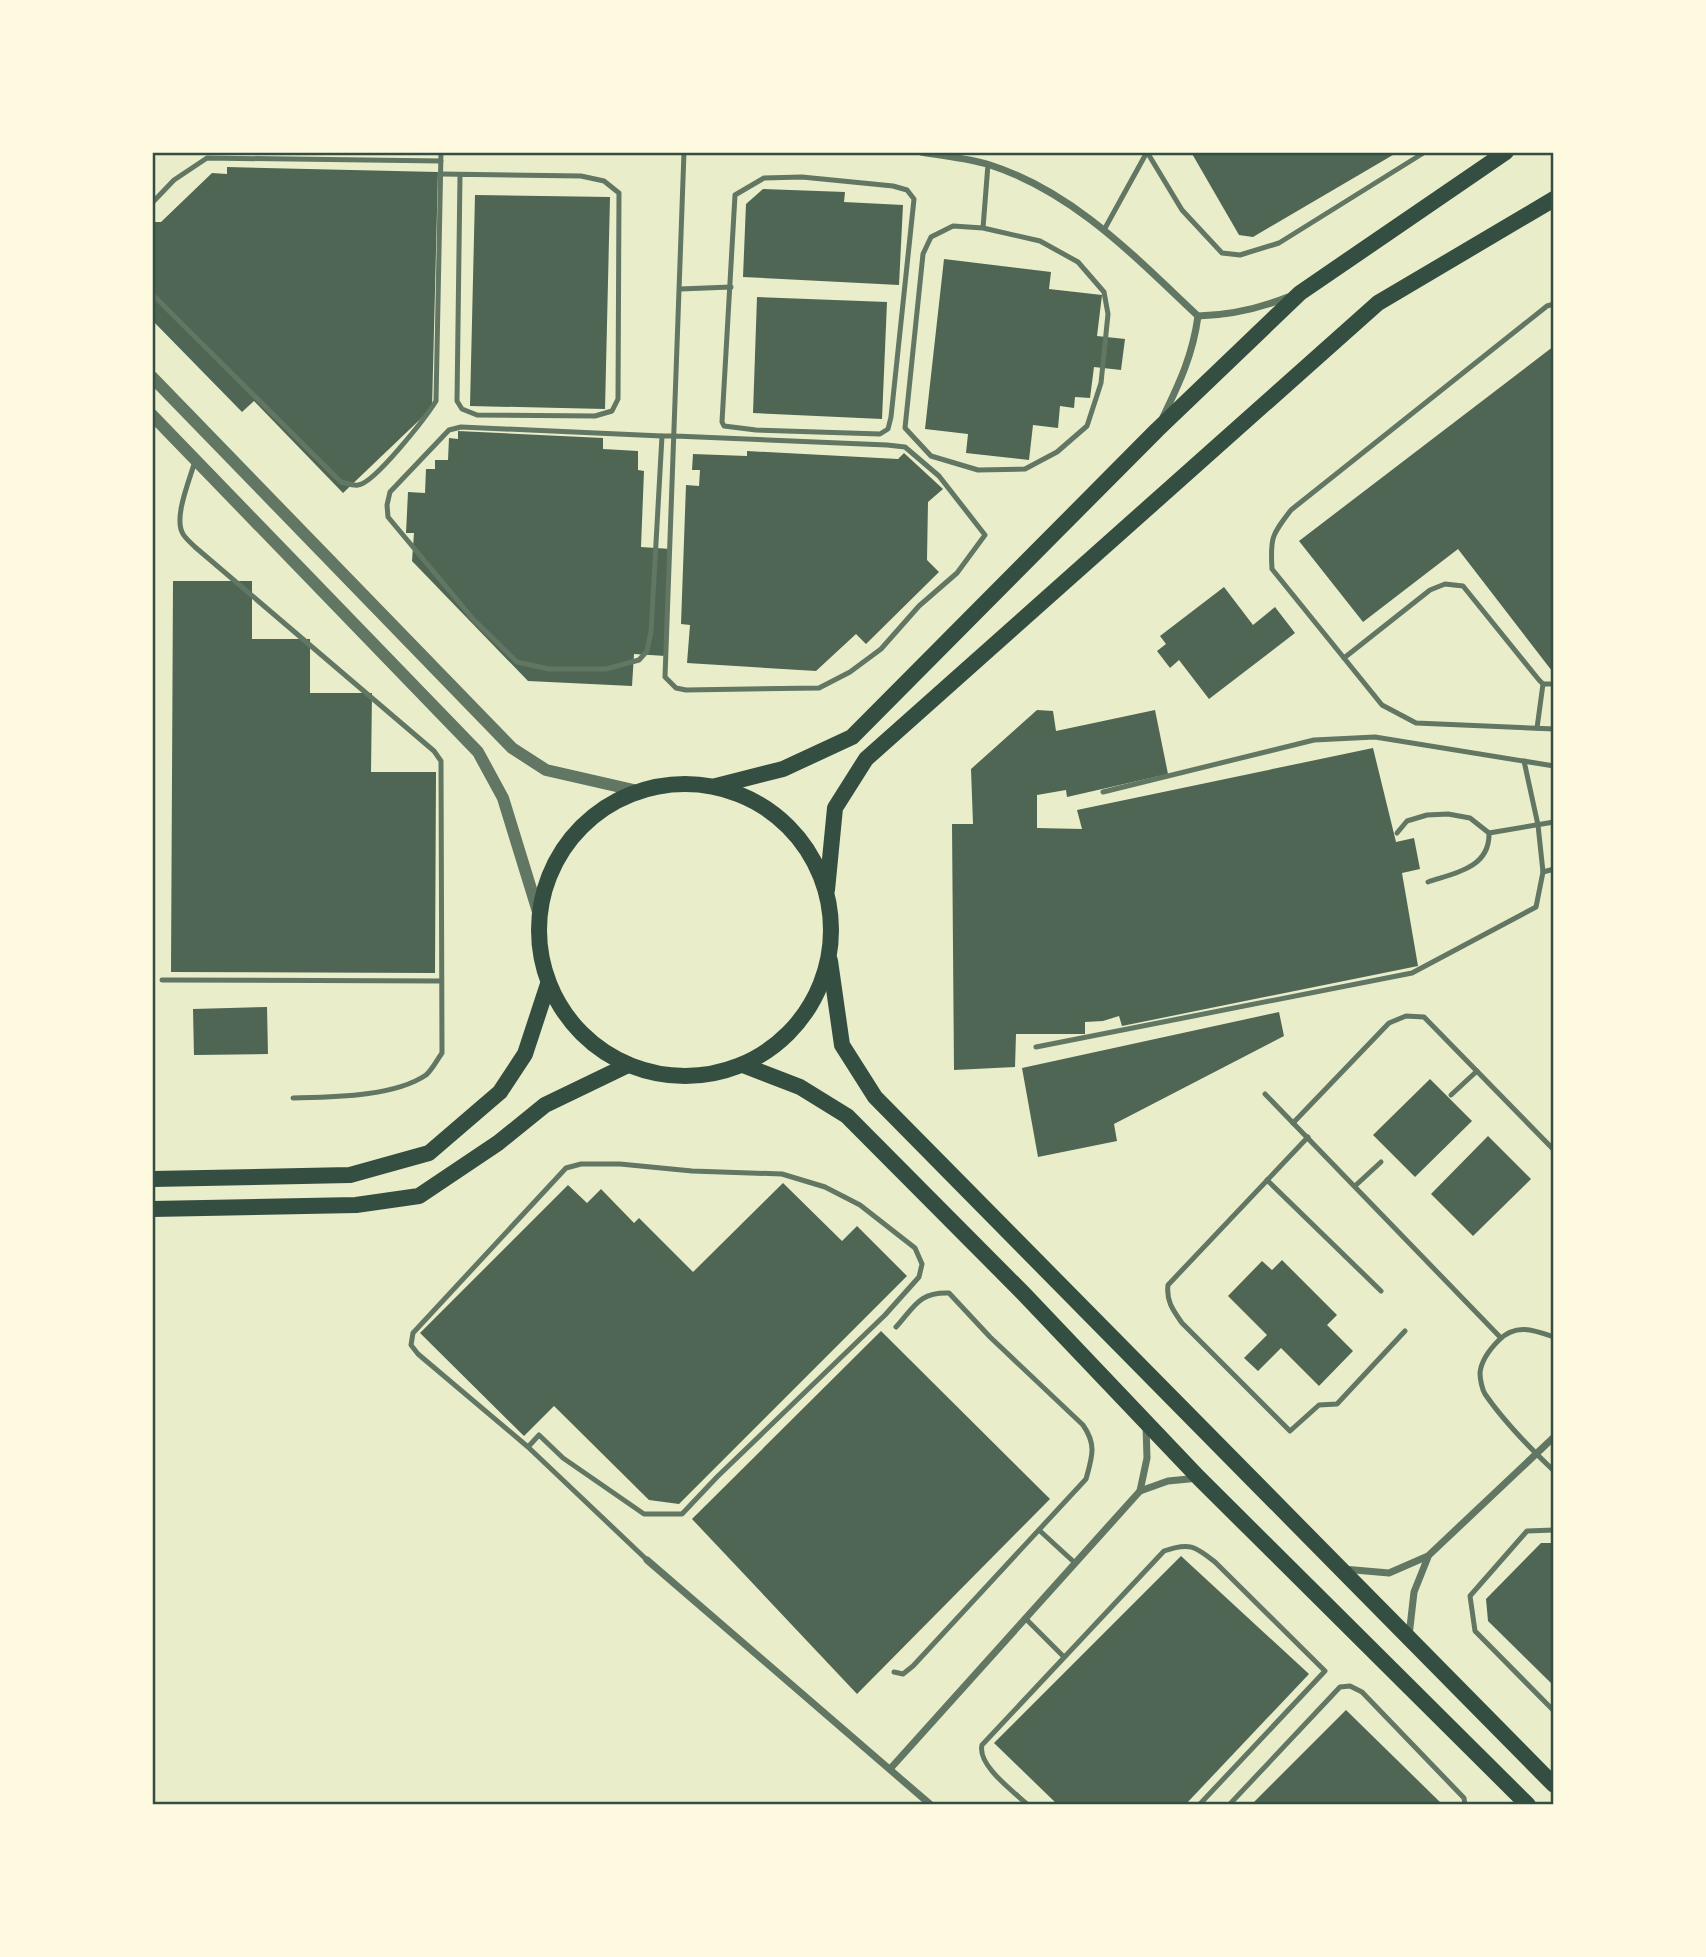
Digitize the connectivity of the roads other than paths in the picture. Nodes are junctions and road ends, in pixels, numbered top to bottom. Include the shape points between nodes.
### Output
1 (441, 152) edge
2 (684, 152) edge
3 (920, 152) edge
4 (1147, 152) edge
5 (1425, 152) edge
6 (1506, 152) edge
7 (441, 161) junction
8 (988, 164) junction
9 (441, 174) junction
10 (460, 175) junction
11 (1554, 199) edge
12 (152, 204) edge
13 (983, 228) junction
14 (1104, 230) junction
15 (731, 288) junction
16 (681, 289) junction
17 (1300, 293) junction
18 (152, 294) edge
19 (1554, 304) edge
20 (1198, 316) junction
21 (152, 377) edge
22 (152, 415) edge
23 (1157, 430) junction
24 (662, 436) junction
25 (675, 436) junction
26 (196, 458) junction
27 (1343, 658) junction
28 (1543, 684) junction
29 (1554, 684) edge
30 (1537, 728) junction
31 (1554, 729) edge
32 (1524, 761) junction
33 (1554, 766) edge
34 (716, 786) junction
35 (638, 791) junction
36 (1103, 792) dead end
37 (1554, 822) edge
38 (1538, 825) junction
39 (1397, 833) dead end
40 (1489, 833) junction
41 (1554, 869) edge
42 (1543, 872) junction
43 (1428, 882) dead end
44 (827, 890) junction
45 (538, 915) junction
46 (830, 961) junction
47 (162, 981) dead end
48 (441, 981) junction
49 (548, 984) junction
50 (1036, 1046) dead end
51 (628, 1065) junction
52 (743, 1065) junction
53 (1477, 1071) junction
54 (1265, 1094) dead end
55 (1451, 1095) dead end
56 (293, 1098) dead end
57 (1293, 1123) junction
58 (1308, 1137) junction
59 (1554, 1150) edge
60 (1381, 1162) dead end
61 (152, 1179) edge
62 (1267, 1180) junction
63 (1355, 1186) junction
64 (152, 1209) edge
65 (1381, 1291) dead end
66 (896, 1327) dead end
67 (1405, 1331) dead end
68 (1554, 1337) edge
69 (1501, 1338) junction
70 (1146, 1422) junction
71 (1554, 1437) edge
72 (528, 1447) junction
73 (1536, 1454) junction
74 (1554, 1471) edge
75 (1199, 1478) junction
76 (1140, 1491) junction
77 (1039, 1530) junction
78 (1554, 1530) edge
79 (1428, 1556) junction
80 (647, 1560) joint
81 (1074, 1563) junction
82 (1342, 1569) junction
83 (1025, 1618) junction
84 (1409, 1636) junction
85 (1063, 1657) junction
86 (894, 1672) dead end
87 (1554, 1711) edge
88 (890, 1769) junction
89 (1554, 1785) edge
90 (932, 1805) edge
91 (1028, 1805) edge
92 (1199, 1805) edge
93 (1229, 1805) edge
94 (1465, 1805) edge
95 (1528, 1805) edge

1 - 7 lane
2 - 16 lane
3 - 8 street
4 - 5 lane via 1182,210 1222,253 1240,255 1279,243
4 - 14 lane
6 - 17 main road
7 - 9 lane
7 - 12 lane via 207,158 174,180
8 - 13 lane
8 - 14 street via 1038,185
9 - 10 lane
9 - 18 lane via 436,401 371,479 359,485 341,482
10 - 10 lane via 581,176 604,181 620,194 618,399 612,411 595,416 477,415 457,401
11 - 44 main road via 1378,303 866,759 835,808
13 - 13 lane via 1040,241 1077,262 1104,292 1108,314 1101,383 1087,426 1057,452 1025,469 978,470 931,456 905,428 923,254 931,237 953,226
14 - 20 street
15 - 15 lane via 733,207 735,195 746,187 764,178 802,177 907,190 914,209 888,429 880,434 724,426
15 - 16 lane
16 - 25 lane
17 - 20 street via 1248,311
17 - 23 main road
19 - 27 lane via 1291,510 1273,533 1272,569
20 - 23 street via 1191,355
21 - 35 street via 512,748 546,769
22 - 26 street
23 - 34 main road via 852,737 783,769
24 - 24 lane via 651,632 647,651 639,660 606,669 517,662 474,619 388,517 390,492 453,428
24 - 25 lane
25 - 25 lane via 665,677 676,688 818,688 881,649 919,606 957,573 985,534 939,476 905,447
26 - 45 street via 478,752 503,798
26 - 48 lane via 181,506 181,532 441,761
27 - 28 lane via 1430,590 1445,584 1463,586
27 - 30 lane via 1382,705 1416,723
28 - 29 lane
28 - 30 lane
30 - 31 lane
32 - 33 lane
32 - 36 lane via 1375,737 1314,740
32 - 38 lane
34 - 35 main road via 677,783
34 - 44 main road via 754,800 786,823 811,853
35 - 45 main road via 601,810 570,838 549,874
37 - 38 lane
38 - 40 lane
38 - 42 lane
39 - 40 lane via 1407,821 1448,814 1470,818
40 - 43 lane via 1489,844 1475,866
41 - 42 lane
42 - 50 lane via 1536,907 1412,973
44 - 46 main road via 833,925
45 - 49 main road via 539,950
46 - 52 main road via 813,1004 783,1040
46 - 82 main road via 842,1045 875,1097
47 - 48 lane
48 - 56 lane via 442,1053 428,1074 406,1086 355,1095
49 - 51 main road via 568,1018 594,1046
49 - 61 main road via 525,1054 500,1092 429,1153 351,1175
51 - 52 main road via 666,1075 705,1075
51 - 64 main road via 545,1105 419,1196 356,1205
52 - 70 main road via 800,1087 846,1116
53 - 55 lane
53 - 57 lane via 1424,1017 1406,1016 1389,1023
53 - 59 lane
54 - 57 lane
57 - 58 lane
58 - 62 lane
58 - 63 lane
60 - 63 lane
62 - 65 lane
62 - 67 lane via 1168,1285 1169,1304 1182,1323 1290,1431 1319,1405 1337,1404
63 - 69 lane
66 - 77 lane via 923,1297 949,1293 1091,1436 1093,1453 1086,1479
68 - 69 lane via 1529,1328 1512,1330
69 - 73 lane via 1480,1372 1483,1391
70 - 75 main road
70 - 76 street via 1147,1458
71 - 73 street
72 - 72 lane via 411,1345 413,1333 566,1168 620,1164 782,1174 825,1187 860,1205 915,1248 922,1264 919,1277 682,1514 644,1514 563,1458 539,1435
72 - 80 lane
73 - 74 lane
73 - 79 street
75 - 76 street via 1168,1481
75 - 95 main road
76 - 81 street
77 - 81 lane
77 - 86 lane via 913,1666 903,1674
78 - 87 lane via 1527,1531 1471,1596 1475,1631
79 - 82 street via 1389,1573
79 - 84 street via 1414,1592
80 - 88 street
81 - 83 street
82 - 84 main road
83 - 85 lane
83 - 88 street
84 - 89 main road
85 - 91 lane via 981,1748 991,1770
85 - 92 lane via 1164,1551 1180,1545 1196,1547 1216,1562 1325,1671
88 - 90 street
93 - 94 lane via 1340,1687 1350,1686 1362,1692 1464,1798

